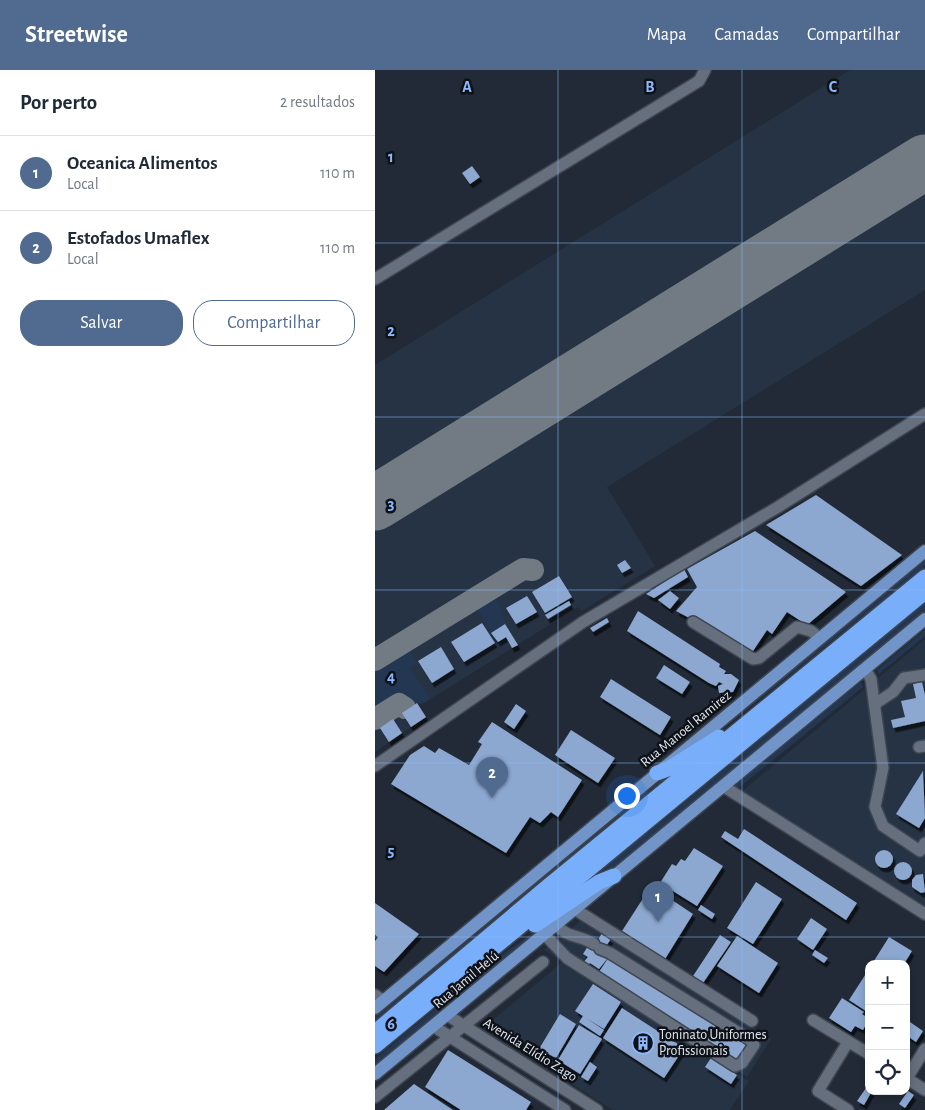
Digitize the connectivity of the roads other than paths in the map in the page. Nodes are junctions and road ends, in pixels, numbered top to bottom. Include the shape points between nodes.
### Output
1 (705, 70) edge
2 (375, 280) edge
3 (925, 414) edge
4 (925, 551) edge
5 (925, 578) edge
6 (925, 592) edge
7 (925, 619) edge
8 (693, 622) dead end
9 (820, 638) junction
10 (823, 661) junction
11 (865, 669) junction
12 (925, 675) edge
13 (875, 704) junction
14 (375, 766) edge
15 (657, 773) junction
16 (723, 786) junction
17 (925, 843) edge
18 (615, 876) junction
19 (575, 910) junction
20 (925, 914) edge
21 (556, 925) junction
22 (545, 934) junction
23 (493, 949) junction
24 (543, 962) dead end
25 (378, 1001) edge
26 (447, 1015) junction
27 (813, 1020) dead end
28 (752, 1021) dead end
29 (433, 1026) junction
30 (464, 1027) junction
31 (375, 1032) edge
32 (450, 1037) junction
33 (848, 1042) junction
34 (375, 1046) edge
35 (925, 1049) edge
36 (865, 1052) edge
37 (910, 1072) edge
38 (375, 1074) edge
39 (910, 1081) edge
40 (925, 1090) edge
41 (375, 1097) edge
42 (565, 1110) edge
43 (597, 1110) edge
44 (848, 1110) edge

1 - 2 street via 699,81
3 - 14 street via 778,507 583,622
4 - 9 main road, Rua Manoel Ramirez
5 - 10 highway
6 - 23 highway
7 - 11 main road, Rua Jamil Helú
8 - 9 street via 753,659 759,658 797,627
9 - 15 main road, Rua Manoel Ramirez
10 - 15 highway via 787,681 719,737
10 - 31 highway
11 - 13 street via 871,679
11 - 16 main road, Rua Jamil Helú
12 - 13 street via 904,678 893,692
13 - 17 street via 883,768 875,807 883,826 920,851
15 - 25 main road, Rua Manoel Ramirez
16 - 18 main road, Rua Jamil Helú
16 - 20 street
18 - 19 main road, Rua Jamil Helú
18 - 23 highway via 599,882 501,947
19 - 21 main road, Rua Jamil Helú
19 - 28 street
21 - 22 main road, Rua Jamil Helú
21 - 22 street via 565,934 581,937 610,952 752,1041 754,1045 742,1063 735,1066 567,958
22 - 26 main road, Rua Jamil Helú
23 - 34 highway
24 - 30 street
26 - 29 main road, Rua Jamil Helú
26 - 30 street, Avenida Elídio Zago
27 - 33 street
29 - 32 street
29 - 38 main road, Rua Jamil Helú
30 - 32 street
30 - 43 street, Avenida Elídio Zago
32 - 41 street
32 - 42 street
33 - 36 street
33 - 44 street via 818,1091
35 - 37 street
39 - 40 street

